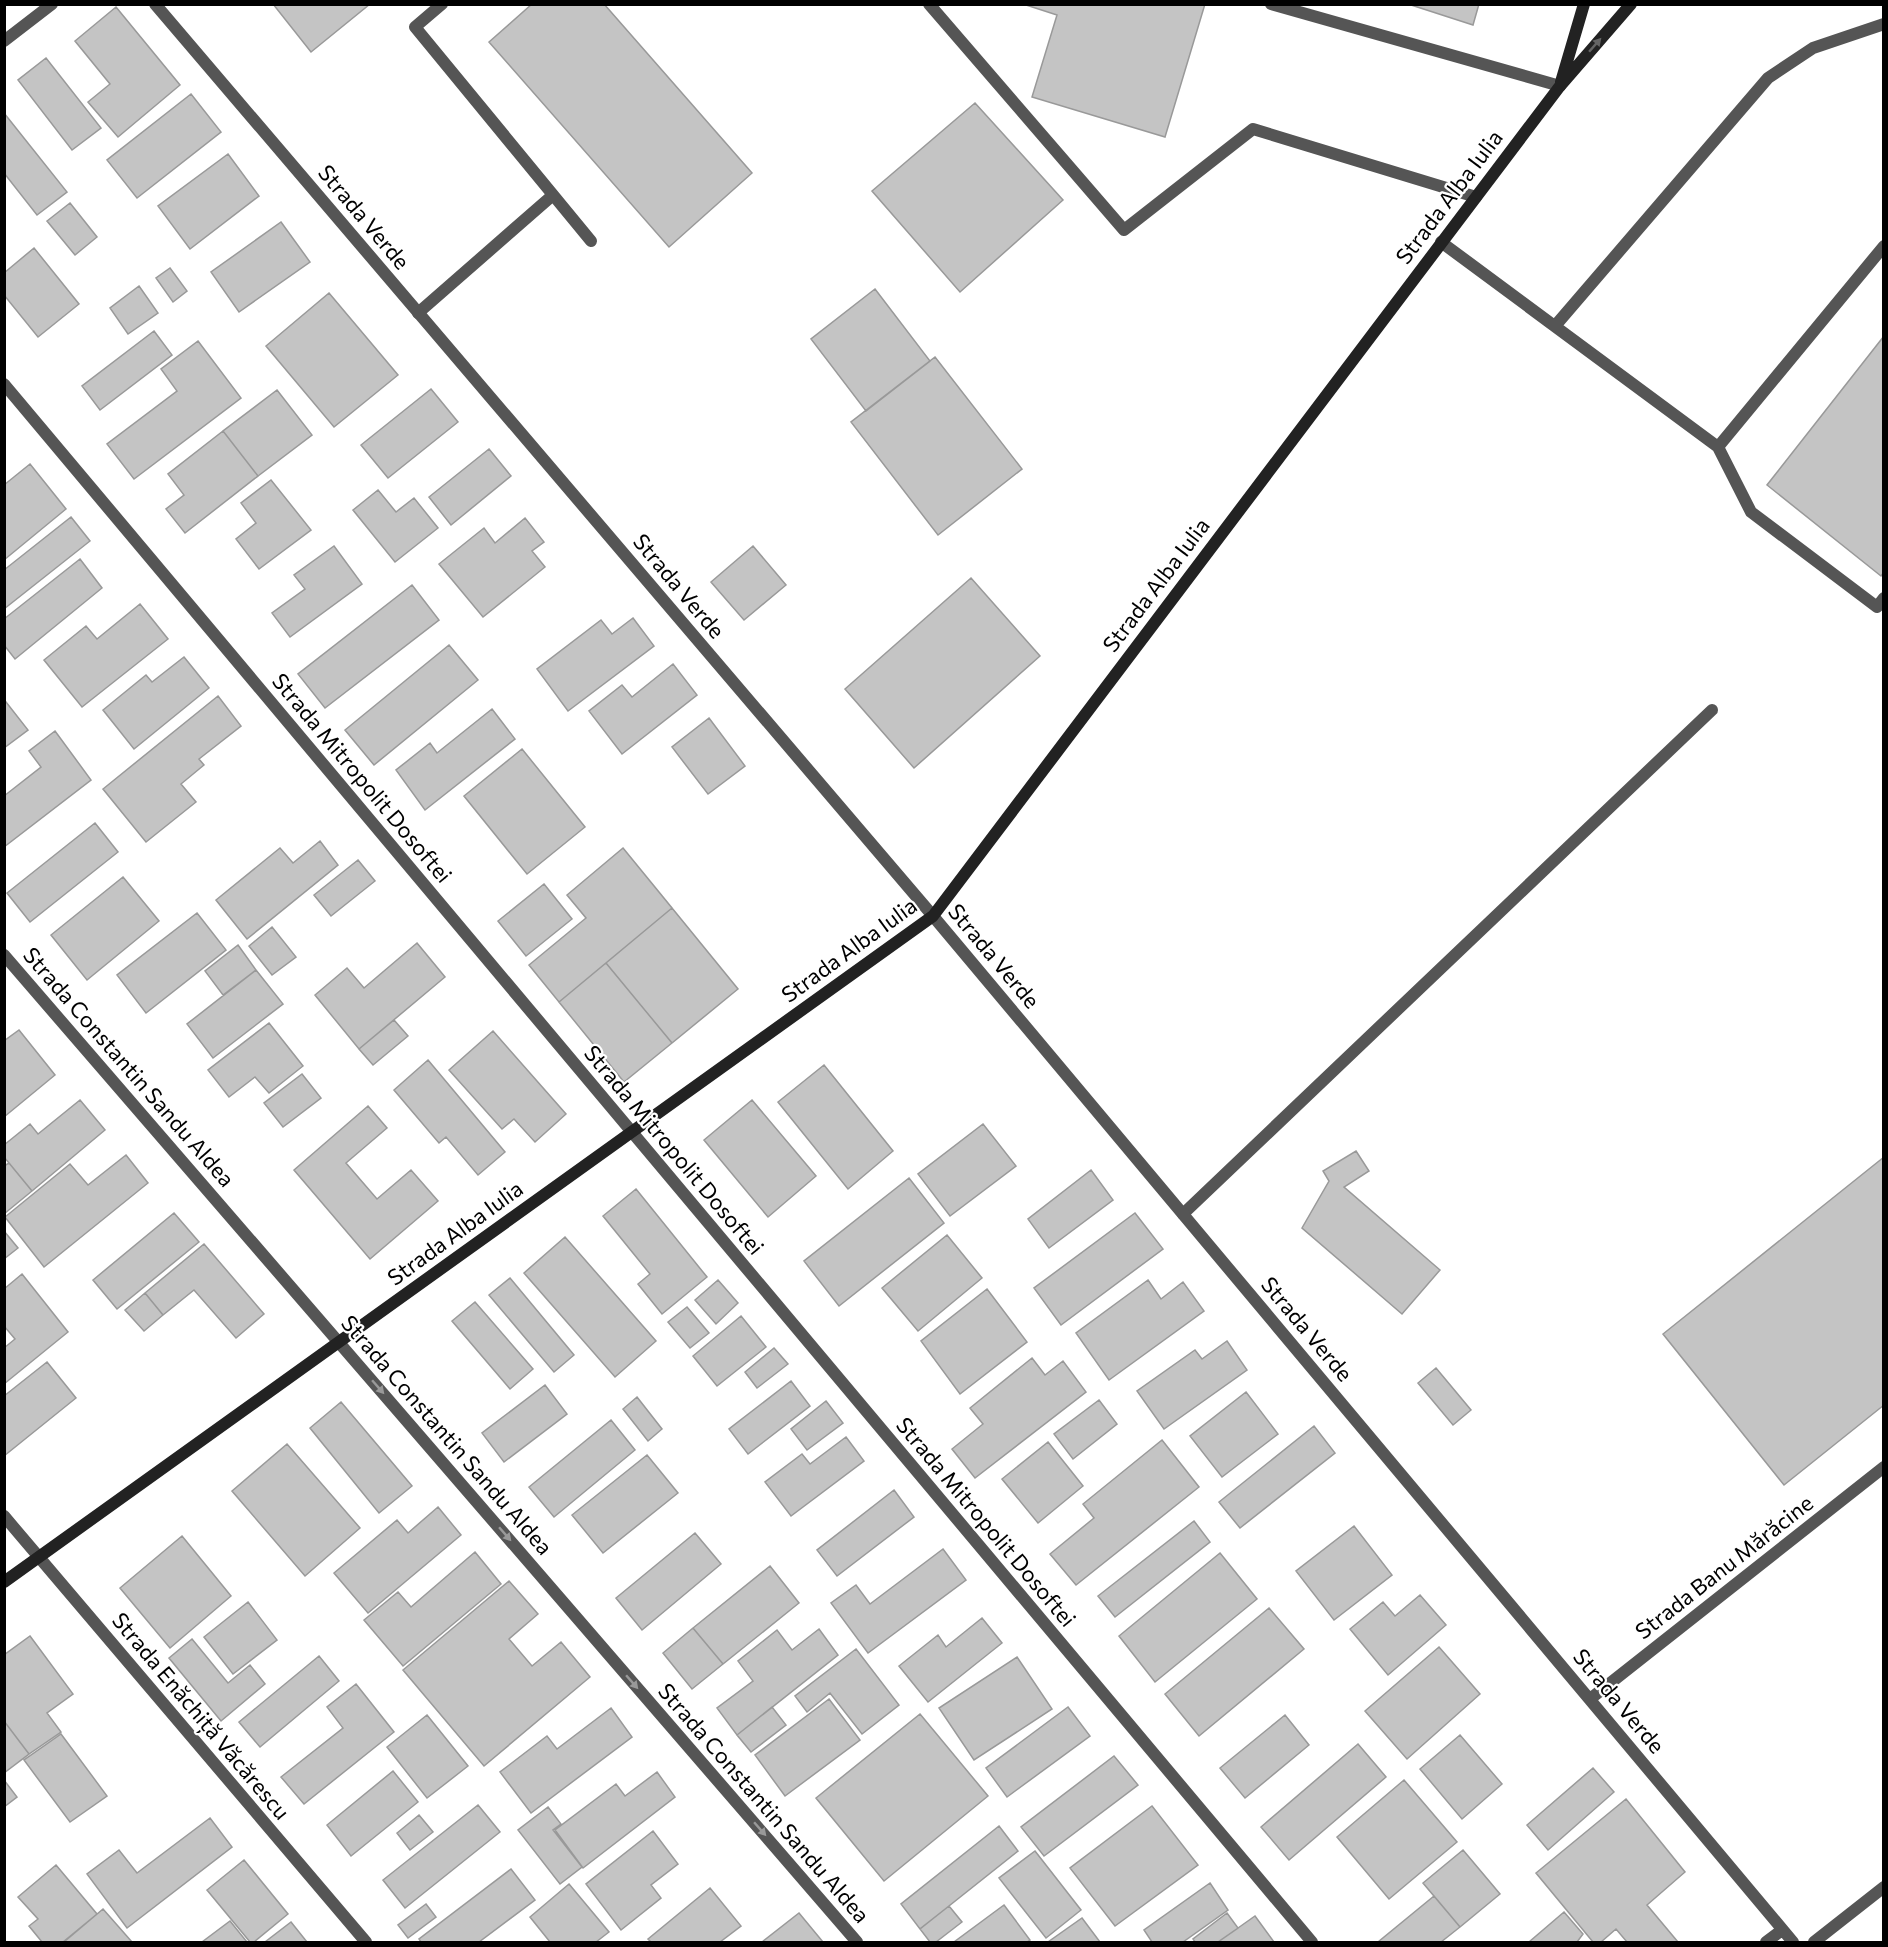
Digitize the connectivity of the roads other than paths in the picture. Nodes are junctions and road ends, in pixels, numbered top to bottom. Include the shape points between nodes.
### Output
1 (52, 4) edge
2 (155, 4) edge
3 (442, 4) edge
4 (928, 4) edge
5 (1271, 4) edge
6 (1584, 4) edge
7 (1631, 4) edge
8 (1884, 24) edge
9 (4, 41) edge
10 (1560, 86) junction
11 (553, 195) junction
12 (1476, 197) junction
13 (591, 242) dead end
14 (1441, 242) junction
15 (1884, 246) edge
16 (418, 313) junction
17 (1554, 326) junction
18 (4, 384) edge
19 (1718, 447) junction
20 (1884, 598) edge
21 (1712, 710) dead end
22 (933, 916) junction
23 (4, 955) edge
24 (632, 1132) junction
25 (1183, 1214) junction
26 (339, 1342) junction
27 (1884, 1467) edge
28 (4, 1516) edge
29 (39, 1557) junction
30 (4, 1582) edge
31 (1590, 1700) junction
32 (1884, 1887) edge
33 (1782, 1930) junction
34 (366, 1942) edge
35 (857, 1942) edge
36 (1312, 1942) edge
37 (1766, 1942) edge
38 (1793, 1942) edge
39 (1814, 1942) edge

1 - 9 street
2 - 16 street, Strada Verde
3 - 11 street via 415,27
4 - 12 street via 1124,230 1253,129
5 - 10 street
6 - 10 street, Strada Alba Iulia
10 -> 7 street, Strada Alba Iulia
8 - 17 street via 1813,48 1767,78
10 - 12 street, Strada Alba Iulia
11 - 13 street
11 - 16 street
12 - 14 street, Strada Alba Iulia
14 - 17 street
14 - 22 street, Strada Alba Iulia
15 - 19 street
16 - 22 street, Strada Verde
17 - 19 street
18 - 24 street, Strada Mitropolit Dosoftei
19 - 20 street via 1751,512 1877,607
21 - 25 street
22 - 24 street, Strada Alba Iulia
22 - 25 street, Strada Verde
23 - 26 street, Strada Constantin Sandu Aldea
24 - 26 street, Strada Alba Iulia
24 - 36 street, Strada Mitropolit Dosoftei
25 - 31 street, Strada Verde
26 - 29 street, Strada Alba Iulia
26 -> 35 street, Strada Constantin Sandu Aldea
27 - 31 street, Strada Banu Mărăcine
28 - 29 street, Strada Enăchiță Văcărescu
29 - 30 street, Strada Alba Iulia
29 - 34 street, Strada Enăchiță Văcărescu
31 - 33 street, Strada Verde
32 - 39 street
33 - 37 street
33 - 38 street, Strada Verde

